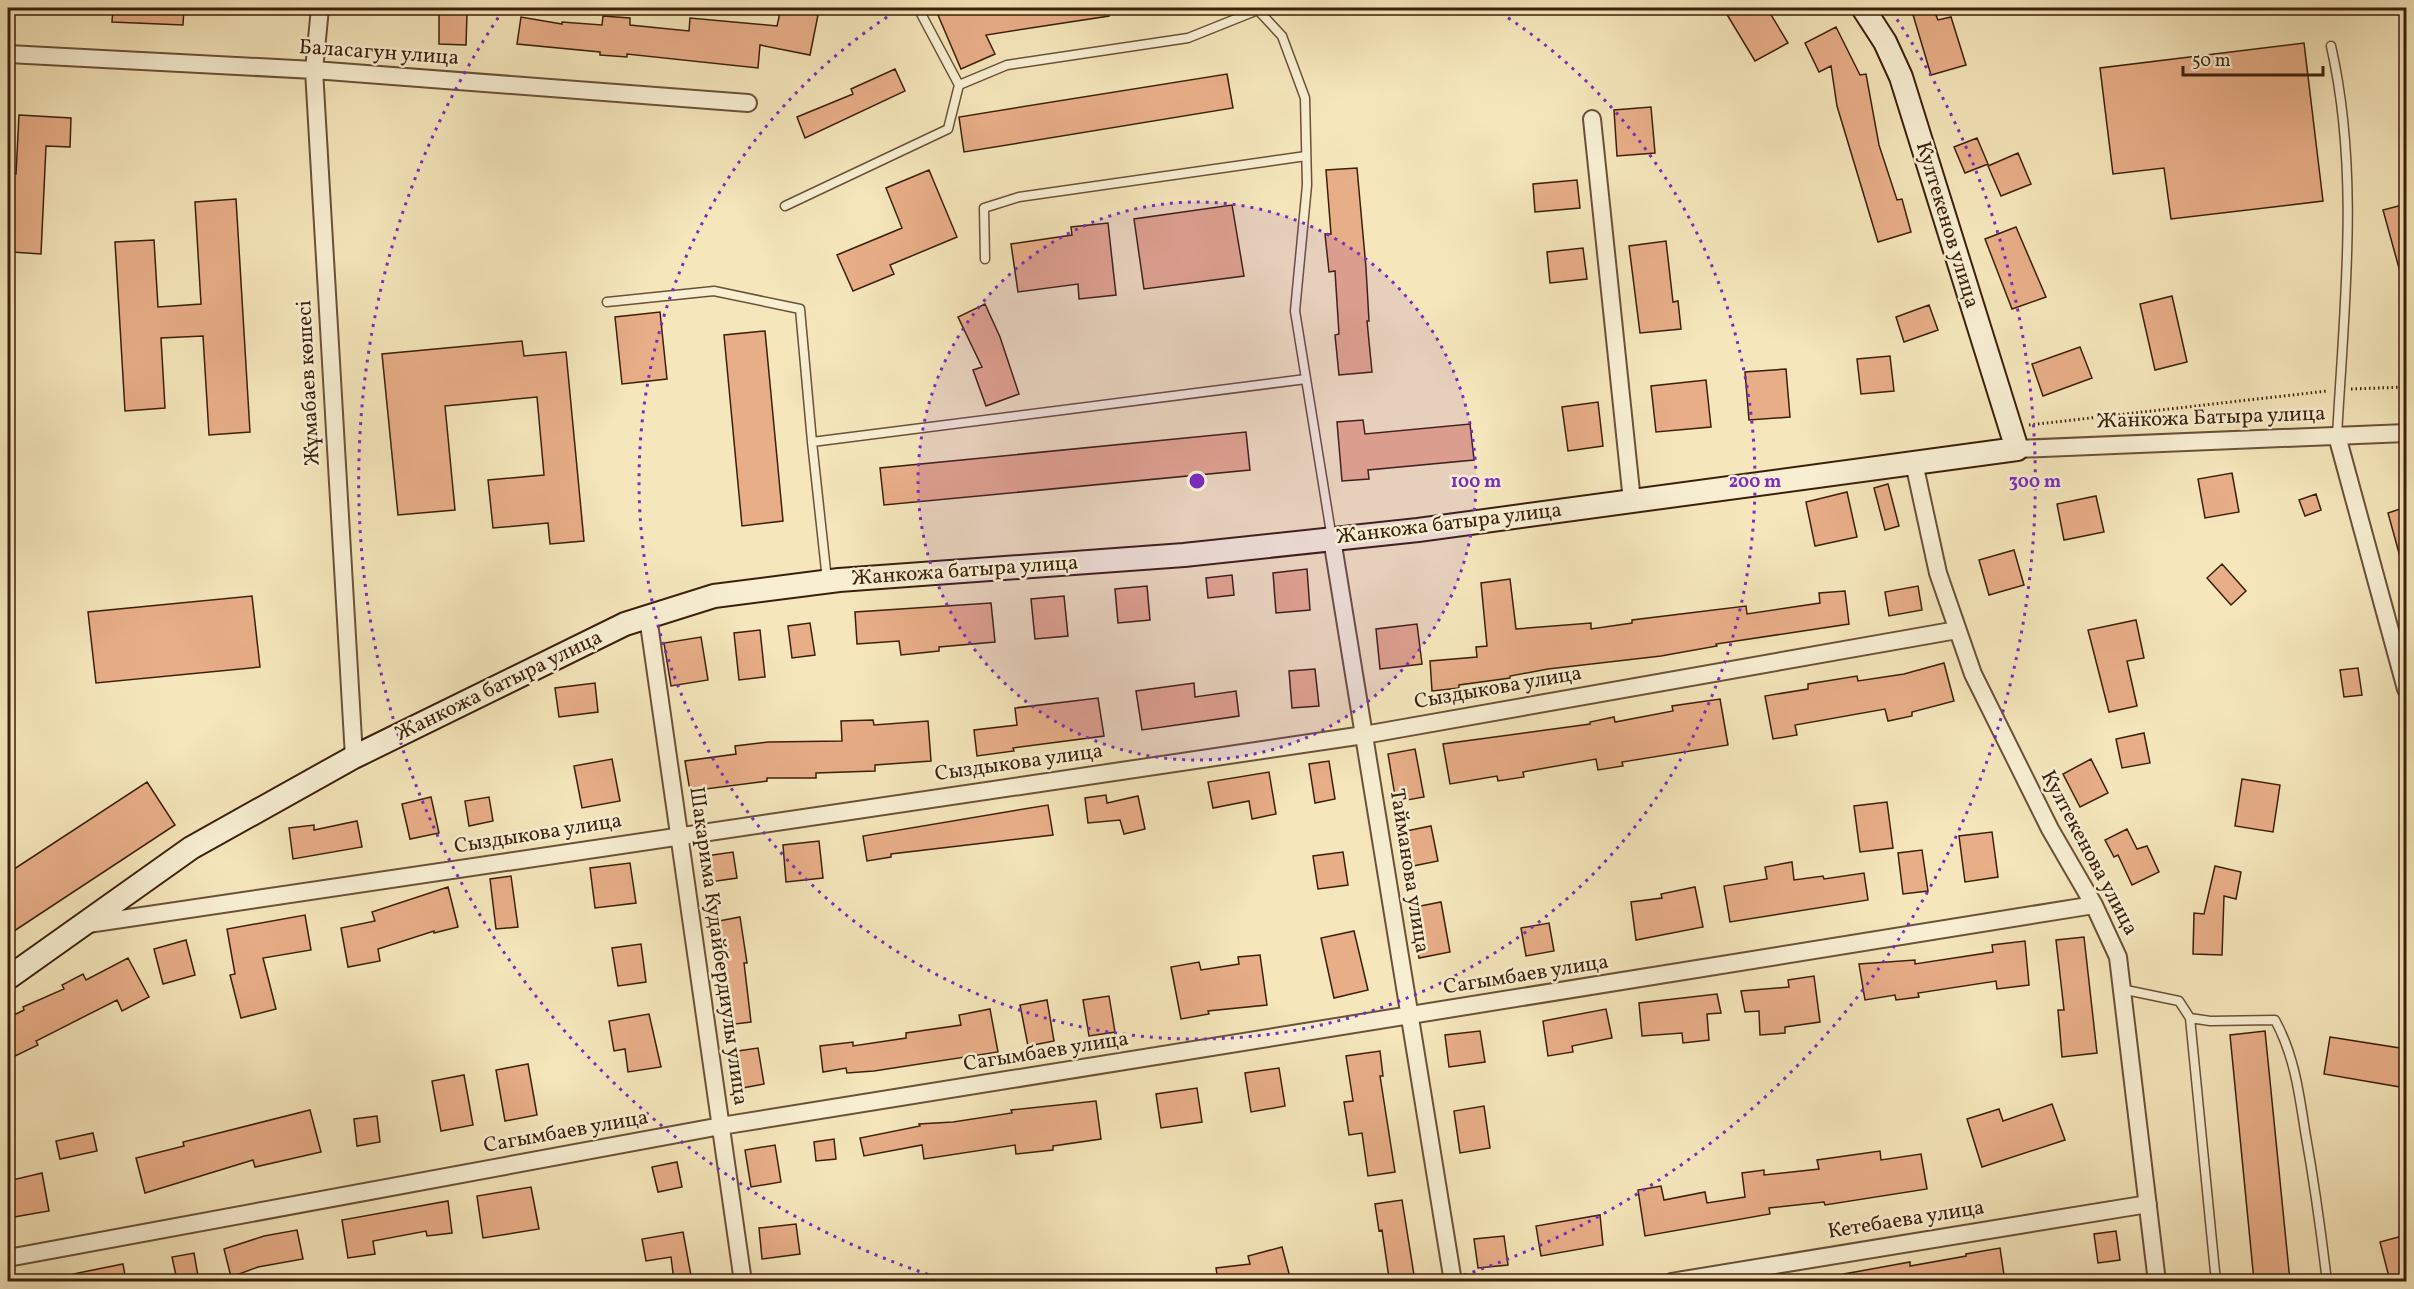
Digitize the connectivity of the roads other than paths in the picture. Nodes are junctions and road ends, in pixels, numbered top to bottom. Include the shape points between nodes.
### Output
1 (320, 8) edge
2 (918, 8) edge
3 (1863, 8) edge
4 (1257, 9) edge
5 (2331, 46) dead end
6 (8, 54) edge
7 (314, 70) junction
8 (959, 85) junction
9 (748, 103) dead end
10 (1592, 118) dead end
11 (1306, 156) junction
12 (785, 206) dead end
13 (985, 259) dead end
14 (607, 302) dead end
15 (1306, 379) junction
16 (2406, 433) edge
17 (2337, 436) junction
18 (812, 442) junction
19 (2017, 449) junction
20 (1914, 463) junction
21 (1632, 501) junction
22 (1332, 539) junction
23 (827, 582) junction
24 (648, 617) junction
25 (1958, 630) junction
26 (2406, 689) edge
27 (1364, 735) junction
28 (354, 757) junction
29 (679, 835) junction
30 (2094, 905) junction
31 (84, 924) junction
32 (8, 978) edge
33 (2121, 988) junction
34 (1410, 1017) junction
35 (2190, 1018) junction
36 (721, 1126) junction
37 (2148, 1204) junction
38 (8, 1258) edge
39 (743, 1281) edge
40 (1453, 1281) edge
41 (1671, 1281) edge
42 (2157, 1281) edge
43 (2216, 1281) edge
44 (2327, 1281) edge

1 - 7 street, Жұмабаев көшесі
2 - 8 lane
3 - 19 street, Култекенов улица via 1886,42 1901,77
4 - 8 lane via 1188,38 1007,65
4 - 11 lane via 1282,36 1305,98
5 - 17 lane via 2340,86 2349,200
6 - 7 street, Баласагун улица
7 - 9 street, Баласагун улица
7 - 28 street, Жұмабаев көшесі
8 - 12 lane via 948,129
10 - 21 street
11 - 13 lane via 1018,197 984,208
11 - 15 lane via 1307,185 1295,311
14 - 18 lane via 714,291 800,309
15 - 18 lane
15 - 22 lane
16 - 17 street, Жанкожа Батыра улица
17 - 19 street, Жанкожа Батыра улица
17 - 26 street
18 - 23 lane
19 - 20 street, Жанкожа батыра улица
20 - 21 street, Жанкожа батыра улица
20 - 25 street, Култекенова улица via 1938,573
21 - 22 street, Жанкожа батыра улица
22 - 23 street, Жанкожа батыра улица via 1184,555
22 - 27 street, Тайманова улица
23 - 24 street, Жанкожа батыра улица via 714,596
24 - 28 street, Жанкожа батыра улица via 625,624
24 - 29 street, Шакарима Кудайбердиулы улица
25 - 27 street, Сыздыкова улица
25 - 30 street, Култекенова улица via 1972,674 2039,808
27 - 29 street, Сыздыкова улица
27 - 34 street, Тайманова улица
28 - 31 street, Жанкожа батыра улица via 191,848
29 - 31 street, Сыздыкова улица
29 - 36 street, Шакарима Кудайбердиулы улица
30 - 33 street, Култекенова улица via 2118,957
30 - 34 street, Сагымбаев улица
31 - 32 street, Жанкожа батыра улица
33 - 35 lane via 2179,1001
33 - 37 street, Култекенова улица
34 - 36 street, Сагымбаев улица
34 - 40 street, Тайманова улица
35 - 43 lane
35 - 44 lane via 2275,1020 2286,1041 2295,1070
36 - 38 street, Сагымбаев улица
36 - 39 street, Шакарима Кудайбердиулы улица
37 - 41 street, Кетебаева улица
37 - 42 street, Култекенова улица

